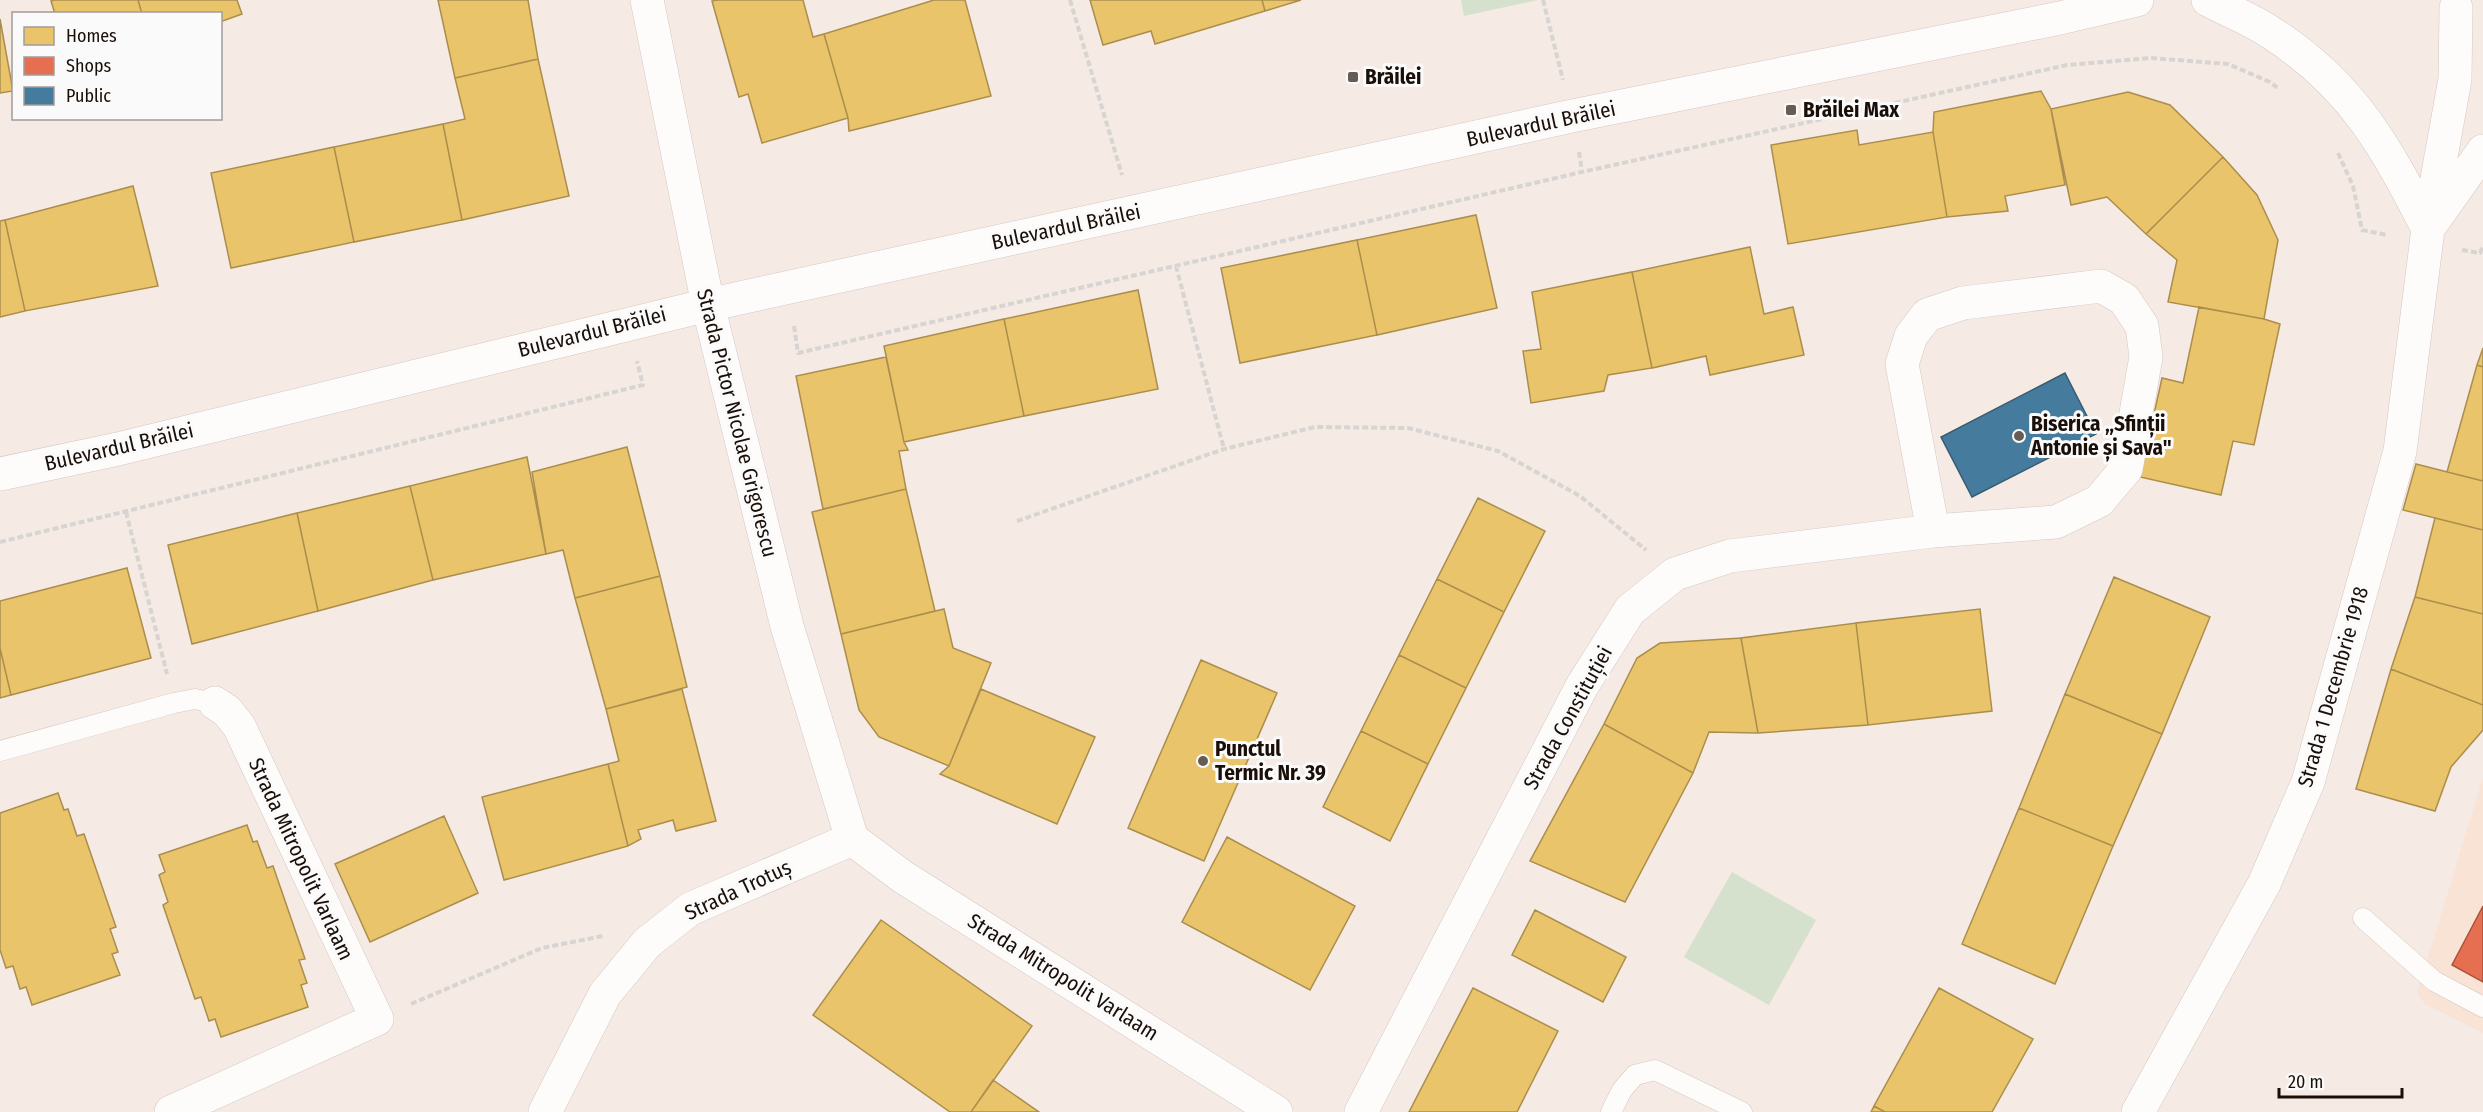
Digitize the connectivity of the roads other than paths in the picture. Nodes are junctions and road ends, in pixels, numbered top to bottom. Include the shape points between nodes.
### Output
1 (647, 0) edge
2 (2137, 0) edge
3 (2208, 0) edge
4 (2463, 11) edge
5 (2483, 151) edge
6 (2428, 229) junction
7 (708, 304) junction
8 (0, 474) edge
9 (1933, 531) junction
10 (215, 703) joint
11 (0, 751) edge
12 (852, 839) junction
13 (2363, 918) dead end
14 (2483, 1007) edge
15 (171, 1112) edge
16 (545, 1112) edge
17 (1276, 1112) edge
18 (1361, 1112) edge
19 (1611, 1112) edge
20 (1742, 1112) edge
21 (2138, 1112) edge

1 - 7 street, Strada Pictor Nicolae Grigorescu
2 - 7 street, Bulevardul Brăilei via 1572,116
3 - 6 street via 2271,32 2312,61 2349,98 2394,162
4 - 6 street, Strada 1 Decembrie 1918
5 - 6 street, Strada 1 Decembrie 1918
6 - 21 street, Strada 1 Decembrie 1918 via 2400,451 2308,782 2264,884
7 - 8 street, Bulevardul Brăilei via 118,449
7 - 12 street, Strada Pictor Nicolae Grigorescu via 787,626
9 - 9 street, Strada Constituției via 2056,522 2099,501 2126,469 2146,357 2142,326 2124,298 2101,286 1963,303 1927,315 1911,336 1902,364
9 - 18 street, Strada Constituției via 1730,556 1675,574 1630,610 1582,686
10 - 11 lane, Strada Mitropolit Varlaam via 195,699 174,703
10 - 15 street, Strada Mitropolit Varlaam via 239,726 377,1019
12 - 16 street, Strada Trotuș via 690,909 647,944 605,994
12 - 17 street, Strada Mitropolit Varlaam via 903,877
13 - 14 lane via 2434,981
19 - 20 lane via 1635,1075 1655,1070

